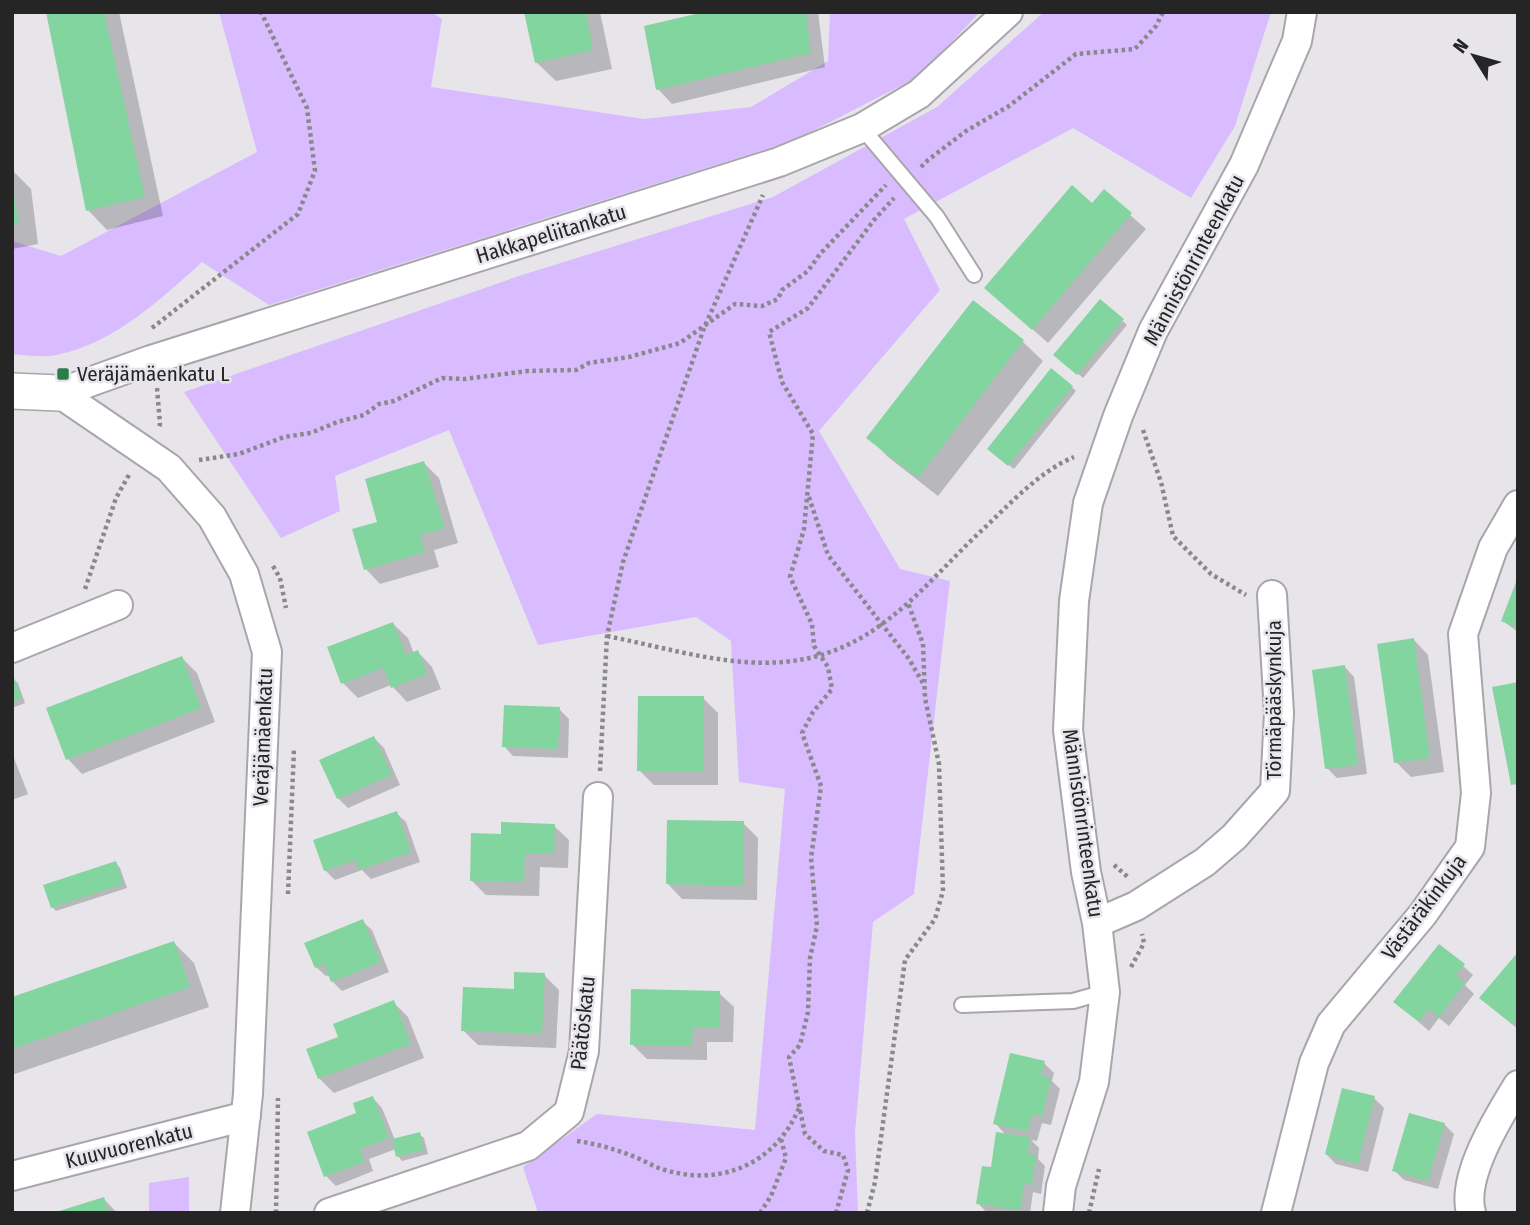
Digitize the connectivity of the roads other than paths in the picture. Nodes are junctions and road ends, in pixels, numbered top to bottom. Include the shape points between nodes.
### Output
1 (1008, 12) edge
2 (1302, 12) edge
3 (862, 128) junction
4 (974, 275) dead end
5 (12, 390) edge
6 (59, 393) junction
7 (1518, 505) edge
8 (1273, 603) road end
9 (118, 605) dead end
10 (12, 648) edge
11 (598, 797) road end
12 (1097, 923) junction
13 (1105, 992) junction
14 (962, 1005) dead end
15 (1518, 1085) edge
16 (246, 1116) junction
17 (12, 1175) edge
18 (235, 1213) edge
19 (329, 1213) edge
20 (1058, 1213) edge
21 (1276, 1213) edge
22 (1471, 1213) edge

1 - 3 street, Hakkapeliitankatu via 919,94
2 - 12 street, Männistönrinteenkatu via 1297,41 1244,165 1153,331 1088,503 1074,601 1068,730
3 - 4 lane via 937,217
3 - 6 street, Hakkapeliitankatu via 779,162
5 - 6 street
6 - 16 street, Veräjämäenkatu via 169,468 212,517 244,574 267,652
7 - 21 street, Västäräkinkuja via 1493,548 1463,634 1476,793 1470,847 1423,914 1331,1024 1314,1063
8 - 12 street, Törmäpääskynkuja via 1279,713 1275,791 1205,862 1136,906
9 - 10 street
11 - 19 street, Päätöskatu via 584,1051 569,1112 528,1146
12 - 13 street, Männistönrinteenkatu
13 - 14 lane via 1073,1001
13 - 20 street, Männistönrinteenkatu via 1094,1082 1061,1186
15 - 22 street via 1483,1143 1468,1201
16 - 17 street, Kuuvuorenkatu
16 - 18 street, Veräjämäenkatu

